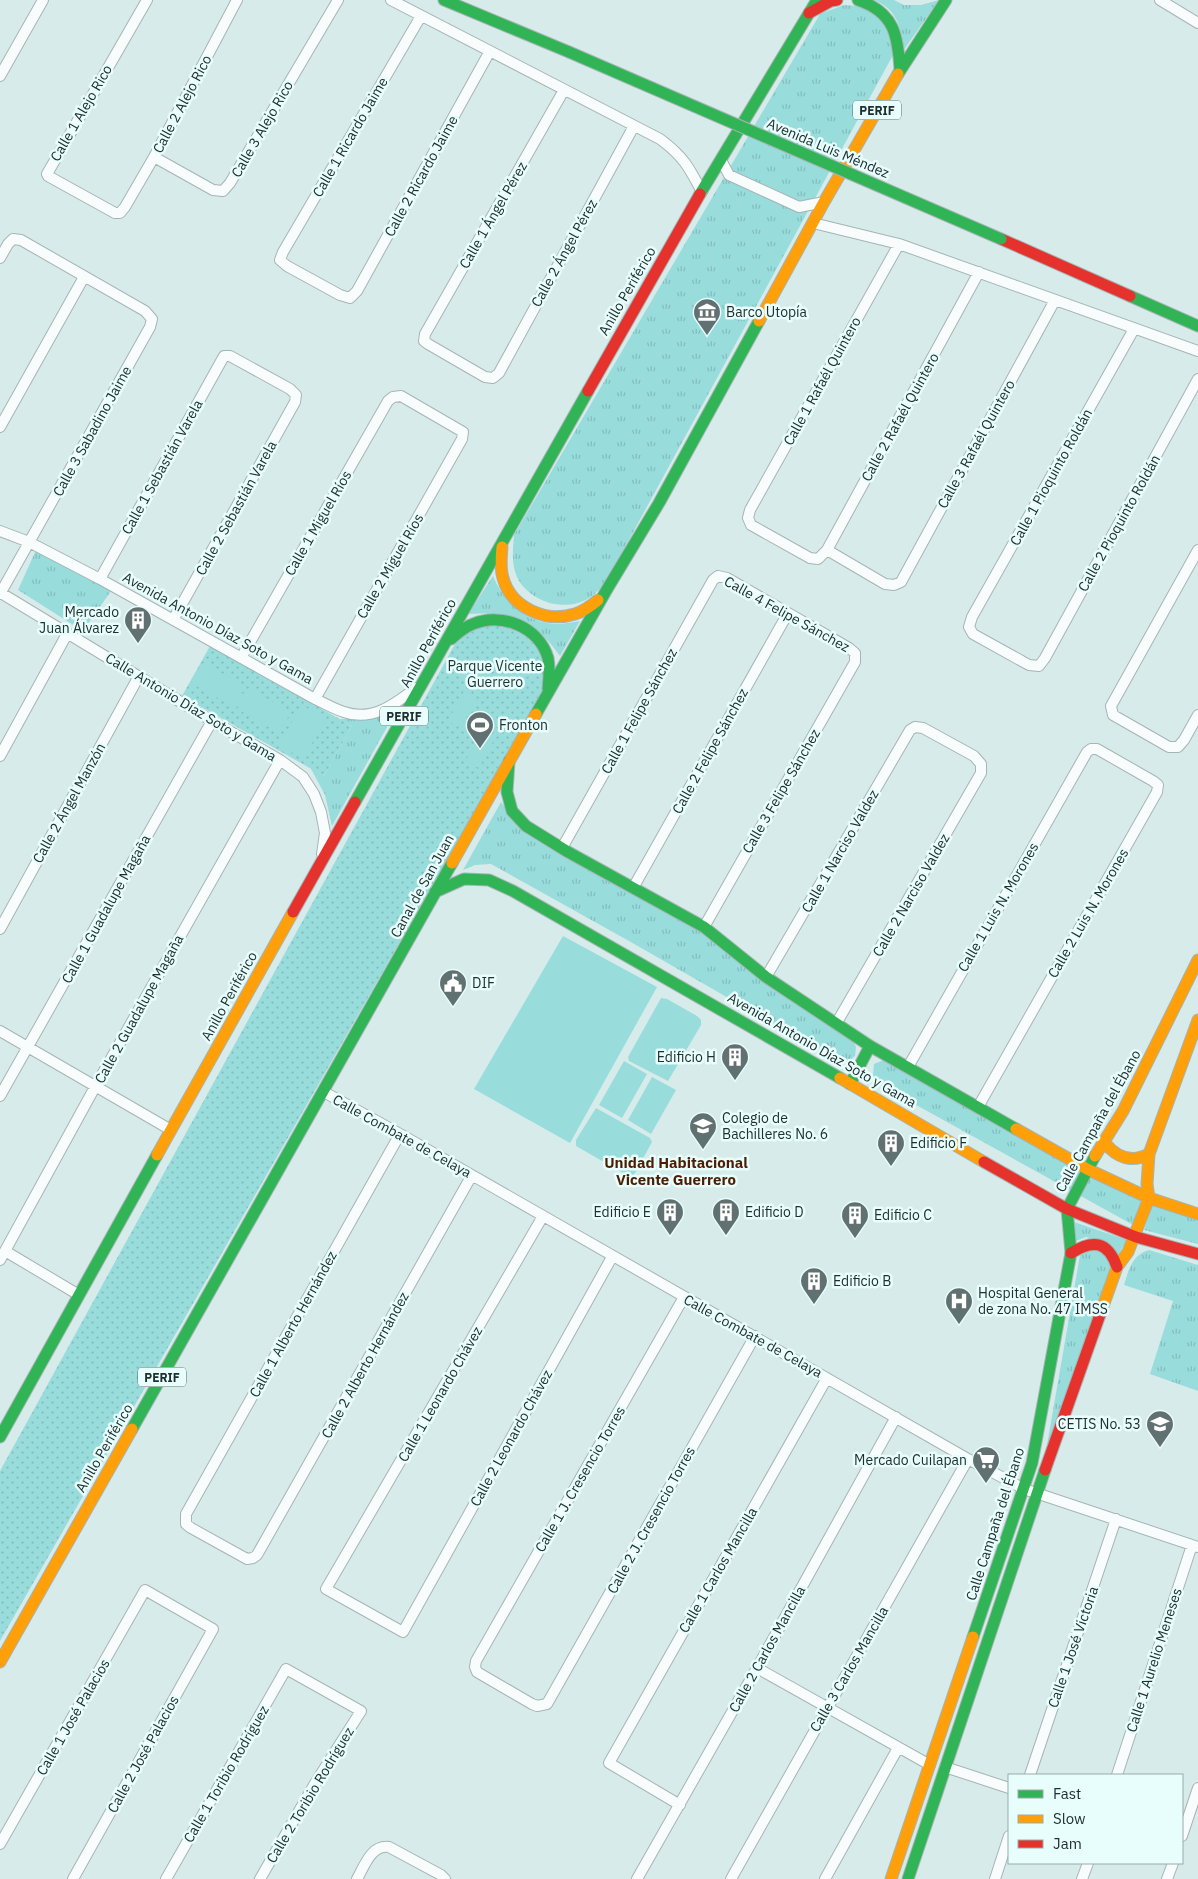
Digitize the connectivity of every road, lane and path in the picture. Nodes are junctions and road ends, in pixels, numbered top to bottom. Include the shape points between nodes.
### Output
1 (43, 0) edge
2 (147, 0) edge
3 (237, 0) edge
4 (338, 0) edge
5 (391, 0) edge
6 (444, 0) edge
7 (817, 0) edge
8 (837, 0) edge
9 (858, 0) edge
10 (946, 0) edge
11 (1160, 0) edge
12 (1173, 3) edge
13 (807, 14) junction
14 (421, 16) junction
15 (1198, 23) edge
16 (490, 51) junction
17 (900, 70) junction
18 (0, 76) edge
19 (564, 90) junction
20 (634, 126) junction
21 (154, 157) junction
22 (721, 160) junction
23 (702, 192) junction
24 (824, 202) junction
25 (125, 207) joint
26 (813, 223) junction
27 (899, 244) junction
28 (0, 258) edge
29 (979, 272) junction
30 (84, 277) junction
31 (350, 298) joint
32 (1054, 300) junction
33 (1198, 326) edge
34 (1134, 329) junction
35 (1198, 351) edge
36 (493, 378) joint
37 (1198, 379) edge
38 (296, 395) joint
39 (0, 427) edge
40 (463, 432) joint
41 (0, 531) edge
42 (503, 540) junction
43 (29, 542) junction
44 (827, 550) junction
45 (1198, 550) edge
46 (818, 559) joint
47 (718, 576) joint
48 (100, 579) junction
49 (606, 591) junction
50 (0, 594) edge
51 (788, 613) junction
52 (173, 620) junction
53 (67, 634) junction
54 (442, 650) junction
55 (855, 654) joint
56 (241, 658) junction
57 (1038, 666) joint
58 (139, 676) junction
59 (422, 684) junction
60 (547, 695) junction
61 (315, 699) junction
62 (1198, 715) edge
63 (212, 721) junction
64 (915, 727) joint
65 (1091, 749) joint
66 (0, 756) edge
67 (280, 760) junction
68 (509, 761) junction
69 (562, 848) junction
70 (322, 860) junction
71 (633, 888) junction
72 (435, 892) junction
73 (704, 927) junction
74 (0, 930) edge
75 (1198, 960) edge
76 (766, 976) junction
77 (1198, 1020) edge
78 (836, 1024) junction
79 (0, 1031) edge
80 (870, 1046) junction
81 (28, 1048) junction
82 (908, 1067) junction
83 (850, 1084) junction
84 (95, 1087) junction
85 (324, 1092) junction
86 (0, 1096) edge
87 (978, 1107) junction
88 (171, 1130) junction
89 (400, 1134) junction
90 (1105, 1143) junction
91 (1149, 1154) junction
92 (1087, 1169) junction
93 (472, 1175) junction
94 (1149, 1198) junction
95 (1067, 1209) junction
96 (1198, 1214) edge
97 (543, 1216) junction
98 (1136, 1237) junction
99 (5, 1251) junction
100 (1070, 1253) junction
101 (1198, 1254) edge
102 (612, 1257) junction
103 (0, 1260) edge
104 (1117, 1267) junction
105 (79, 1295) junction
106 (684, 1297) junction
107 (755, 1336) junction
108 (827, 1378) junction
109 (896, 1417) junction
110 (0, 1437) edge
111 (968, 1459) junction
112 (1024, 1489) junction
113 (1037, 1493) junction
114 (1116, 1520) junction
115 (1195, 1546) edge
116 (258, 1555) joint
117 (410, 1620) joint
118 (213, 1629) joint
119 (0, 1662) edge
120 (757, 1668) junction
121 (547, 1704) joint
122 (826, 1708) junction
123 (361, 1711) joint
124 (898, 1748) junction
125 (930, 1765) junction
126 (945, 1767) junction
127 (1030, 1774) edge
128 (1117, 1774) edge
129 (1008, 1788) edge
130 (1198, 1788) edge
131 (680, 1805) junction
132 (1183, 1833) edge
133 (1008, 1839) edge
134 (0, 1844) edge
135 (1088, 1864) edge
136 (1173, 1864) edge
137 (73, 1879) edge
138 (166, 1879) edge
139 (260, 1879) edge
140 (357, 1879) edge
141 (445, 1879) edge
142 (637, 1879) edge
143 (731, 1879) edge
144 (825, 1879) edge
145 (892, 1879) edge
146 (908, 1879) edge
147 (995, 1879) edge
148 (1082, 1879) edge
149 (1167, 1879) edge

1 - 18 street
2 - 25 street, Calle 1 Alejo Rico via 47,174 115,213 120,213
3 - 21 street, Calle 2 Alejo Rico
4 - 21 street, Calle 3 Alejo Rico via 223,190 213,190
5 - 14 street
6 - 33 main road, Avenida Luis Méndez, bridge
7 - 13 main road, Anillo Periférico / PERIF
8 - 13 main road
9 - 17 main road via 878,8 888,18 898,40
10 - 17 main road, PERIF
11 - 12 street
12 - 15 street
13 - 22 main road, Anillo Periférico / PERIF
14 - 16 street
14 - 31 street, Calle 1 Ricardo Jaime via 280,260
16 - 19 street
16 - 31 street, Calle 2 Ricardo Jaime
17 - 24 main road, PERIF
19 - 20 street
19 - 36 street, Calle 1 Ángel Pérez via 424,340 485,377
20 - 23 street via 677,151
20 - 36 street, Calle 2 Ángel Pérez via 499,373
21 - 25 street, Calle 2 Alejo Rico
22 - 23 main road, Anillo Periférico / PERIF
22 - 24 street via 730,175 799,207
23 - 42 main road, Anillo Periférico / PERIF
24 - 26 main road, PERIF
26 - 27 street
26 - 49 main road, PERIF
27 - 29 street
27 - 46 street, Calle 1 Rafaél Quintero via 750,510 748,518 751,525 810,558
28 - 30 street via 13,239 21,240
29 - 32 street
29 - 44 street, Calle 2 Rafaél Quintero
30 - 39 street
30 - 43 street, Calle 3 Sabadino Jaime via 144,311 152,319
32 - 34 street
32 - 44 street, Calle 3 Rafaél Quintero via 901,582 894,586 885,584
34 - 35 street
34 - 57 street, Calle 1 Pioquinto Roldán via 969,627 974,634 1029,665
37 - 57 street, Calle 2 Pioquinto Roldán
38 - 48 street, Calle 1 Sebastián Varela via 224,356
38 - 52 street, Calle 2 Sebastián Varela
40 - 56 street, Calle 1 Miguel Ríos via 401,396 388,402
40 - 61 street, Calle 2 Miguel Ríos via 462,439
41 - 43 street, Avenida Antonio Díaz Soto y Gama
42 - 49 main road via 499,564 506,587 527,609 543,616 567,617 589,608
42 - 54 main road, Anillo Periférico / PERIF
43 - 48 street, Avenida Antonio Díaz Soto y Gama
43 - 50 street, Calle 3 Sabadino Jaime
44 - 46 street, Calle 2 Rafaél Quintero
45 - 62 street via 1111,706 1113,715 1170,747 1178,746 1184,740
47 - 51 street, Calle 4 Felipe Sánchez
47 - 69 street, Calle 1 Felipe Sánchez
48 - 52 street, Avenida Antonio Díaz Soto y Gama
49 - 60 main road, PERIF
50 - 53 street, Calle Antonio Díaz Soto y Gama
51 - 55 street, Calle 4 Felipe Sánchez
51 - 71 street, Calle 2 Felipe Sánchez
52 - 56 street, Avenida Antonio Díaz Soto y Gama
53 - 58 street, Calle Antonio Díaz Soto y Gama
53 - 66 street
54 - 59 main road, Anillo Periférico / PERIF
54 - 60 main road via 459,630 481,620 506,620 519,625 544,648 551,671
55 - 73 street, Calle 3 Felipe Sánchez via 855,662
56 - 61 street, Avenida Antonio Díaz Soto y Gama
58 - 63 street, Calle Antonio Díaz Soto y Gama
58 - 74 street, Calle 2 Ángel Manzón
59 - 61 street, Avenida Antonio Díaz Soto y Gama via 396,704 364,715 345,713
59 - 70 main road, Anillo Periférico / PERIF
60 - 68 main road, Canal de San Juan / PERIF
63 - 67 street, Calle Antonio Díaz Soto y Gama
63 - 81 street, Calle 1 Guadalupe Magaña
64 - 76 street, Calle 1 Narciso Valdez via 910,730
64 - 78 street, Calle 2 Narciso Valdez via 924,728 974,756 982,764 981,773
65 - 82 street, Calle 1 Luis N. Morones
65 - 87 street, Calle 2 Luis N. Morones via 1097,749 1153,781 1158,785 1157,792
67 - 70 street, Calle Antonio Díaz Soto y Gama via 303,777 314,794 325,833
67 - 84 street, Calle 2 Guadalupe Magaña
68 - 69 main road, Avenida Antonio Díaz Soto y Gama via 507,792 512,811 526,826
68 - 72 main road, Canal de San Juan / PERIF
69 - 71 main road, Avenida Antonio Díaz Soto y Gama
70 - 88 main road, Anillo Periférico / PERIF
71 - 73 main road, Avenida Antonio Díaz Soto y Gama
72 - 83 main road, Avenida Antonio Díaz Soto y Gama via 464,879 489,880 513,890
72 - 85 main road, Canal de San Juan / PERIF
73 - 76 main road, Avenida Antonio Díaz Soto y Gama
75 - 90 main road, Calle Campaña del Ébano
76 - 78 main road, Avenida Antonio Díaz Soto y Gama
77 - 91 main road
78 - 80 main road, Avenida Antonio Díaz Soto y Gama
79 - 81 street
80 - 82 main road, Avenida Antonio Díaz Soto y Gama
80 - 83 main road
81 - 84 street
81 - 86 street, Calle 1 Guadalupe Magaña
82 - 87 main road, Avenida Antonio Díaz Soto y Gama
83 - 95 main road, Avenida Antonio Díaz Soto y Gama
84 - 88 street
84 - 99 street, Calle 2 Guadalupe Magaña
85 - 89 street, Calle Combate de Celaya
85 - 119 main road, Anillo Periférico / PERIF
87 - 92 main road, Avenida Antonio Díaz Soto y Gama
88 - 105 main road, Anillo Periférico / PERIF
89 - 93 street, Calle Combate de Celaya
89 - 116 street, Calle 1 Alberto Hernández via 186,1514 186,1524 191,1528 248,1559
90 - 91 main road via 1112,1152 1130,1160 1140,1160
90 - 92 main road, Calle Campaña del Ébano
91 - 94 main road
92 - 94 main road, Avenida Antonio Díaz Soto y Gama
92 - 95 main road, Calle Campaña del Ébano
93 - 97 street, Calle Combate de Celaya
93 - 116 street, Calle 2 Alberto Hernández
94 - 96 main road, Avenida Antonio Díaz Soto y Gama
94 - 98 main road
95 - 98 main road, Avenida Antonio Díaz Soto y Gama
95 - 100 main road, Calle Campaña del Ébano
97 - 102 street, Calle Combate de Celaya
97 - 117 street, Calle 1 Leonardo Chávez via 326,1589 403,1632
98 - 101 main road, Avenida Antonio Díaz Soto y Gama
98 - 104 main road
99 - 103 street, Calle 2 Guadalupe Magaña
99 - 105 street
100 - 104 main road via 1091,1243 1108,1250
100 - 112 main road, Calle Campaña del Ébano via 1032,1463
102 - 106 street, Calle Combate de Celaya
102 - 117 street, Calle 2 Leonardo Chávez
104 - 113 main road
105 - 110 main road, Anillo Periférico / PERIF
106 - 107 street, Calle Combate de Celaya
106 - 121 street, Calle 1 J. Cresencio Torres via 476,1661 477,1672 532,1704
107 - 108 street, Calle Combate de Celaya
107 - 121 street, Calle 2 J. Cresencio Torres
108 - 109 street, Calle Combate de Celaya
108 - 131 street, Calle 1 Carlos Mancilla via 609,1763
109 - 111 street, Calle Combate de Celaya
109 - 120 street, Calle 2 Carlos Mancilla
111 - 112 street, Calle Combate de Celaya
111 - 122 street, Calle 3 Carlos Mancilla
112 - 113 street, Calle Combate de Celaya
112 - 125 main road, Calle Campaña del Ébano
113 - 114 street, Calle Combate de Celaya
113 - 126 main road
114 - 115 street, Calle Combate de Celaya
114 - 127 street, Calle 1 José Victoria
115 - 128 street, Calle 1 Aurelio Meneses
118 - 134 street, Calle 1 José Palacios via 145,1590
118 - 137 street, Calle 2 José Palacios
120 - 122 street
120 - 131 street, Calle 2 Carlos Mancilla
122 - 124 street
122 - 143 street, Calle 3 Carlos Mancilla
123 - 138 street, Calle 1 Toribio Rodríguez via 286,1669
123 - 139 street, Calle 2 Toribio Rodríguez
124 - 125 street
124 - 144 street
125 - 145 main road, Calle Campaña del Ébano
126 - 129 street
126 - 146 main road
130 - 132 street
131 - 142 street, Calle 2 Carlos Mancilla
133 - 147 street
135 - 148 street
136 - 149 street
140 - 141 street via 374,1849 381,1846 389,1847

